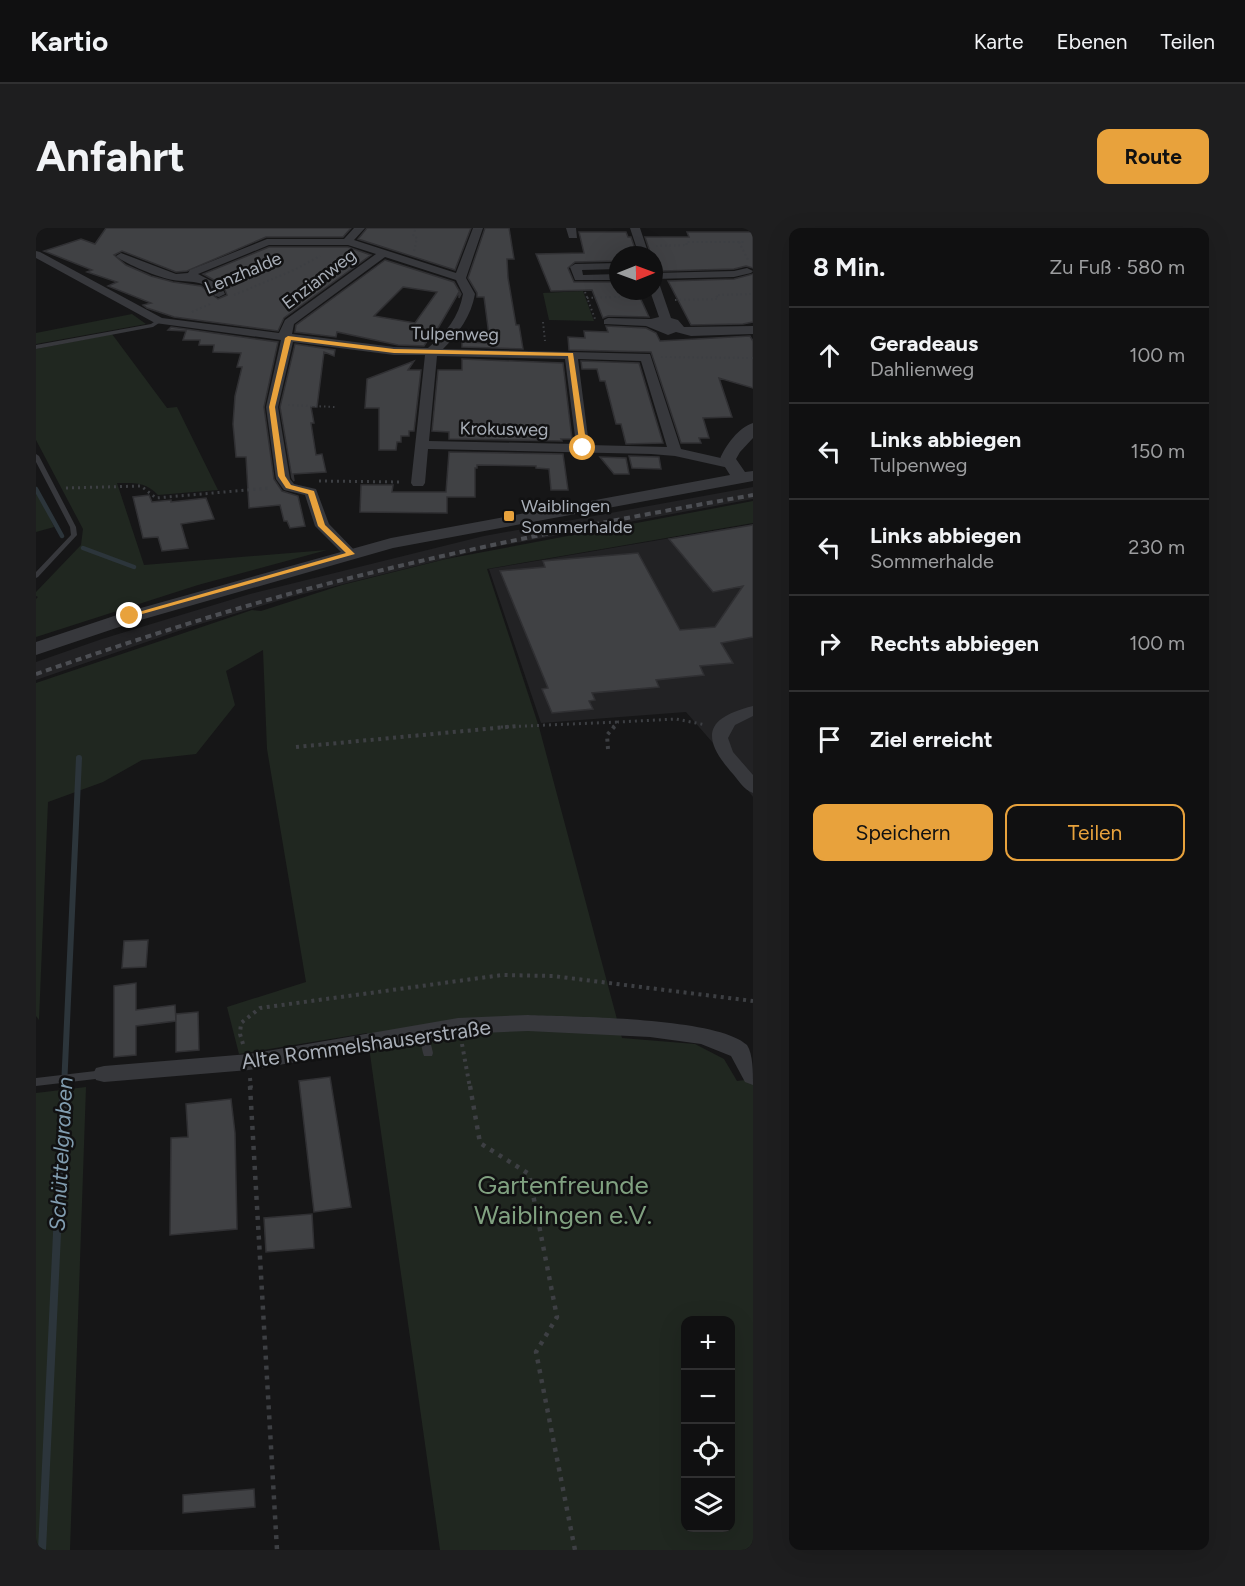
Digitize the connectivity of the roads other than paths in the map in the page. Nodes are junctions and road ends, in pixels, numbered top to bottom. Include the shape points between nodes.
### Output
1 (360, 228) edge
2 (478, 228) edge
3 (635, 228) edge
4 (350, 242) junction
5 (641, 246) edge
6 (383, 254) junction
7 (36, 255) edge
8 (122, 256) dead end
9 (609, 266) edge
10 (747, 271) dead end
11 (192, 276) junction
12 (663, 276) edge
13 (609, 277) edge
14 (460, 278) junction
15 (579, 278) junction
16 (586, 295) road end
17 (221, 298) road end
18 (659, 300) edge
19 (666, 320) junction
20 (159, 321) junction
21 (608, 322) road end
22 (677, 329) junction
23 (654, 330) junction
24 (753, 330) edge
25 (288, 338) junction
26 (36, 347) edge
27 (431, 352) junction
28 (571, 356) junction
29 (753, 428) edge
30 (421, 445) junction
31 (583, 448) junction
32 (675, 452) junction
33 (36, 456) edge
34 (729, 464) junction
35 (747, 477) edge
36 (418, 483) dead end
37 (351, 554) junction
38 (36, 576) edge
39 (36, 649) edge
40 (753, 711) edge
41 (753, 787) edge
42 (104, 1074) joint
43 (753, 1076) edge
44 (36, 1082) edge

1 - 4 street
2 - 14 street
3 - 5 street
4 - 6 street
4 - 11 street, Lenzhalde via 267,242 199,269
6 - 14 street
6 - 25 street, Enzianweg via 295,316 285,333
7 - 20 street
8 - 11 street, Lenzhalde via 175,277
9 - 15 street via 575,267
10 - 12 street
11 - 17 street, Lenzhalde via 217,288
13 - 15 street
14 - 27 street via 469,294 465,308 453,332
15 - 16 street
18 - 19 street
19 - 22 street via 677,323
19 - 23 street
20 - 25 street, Tulpenweg
20 - 26 lane
21 - 23 street
22 - 23 street
22 - 24 street
25 - 27 street, Tulpenweg
25 - 37 street, Enzianweg via 273,405 282,476 289,487 311,492 322,526
27 - 28 street, Tulpenweg
27 - 30 street
28 - 31 street
28 - 32 street, Tulpenweg via 646,357
29 - 34 street via 732,450
30 - 31 street, Krokusweg
30 - 36 street
31 - 32 street, Krokusweg
32 - 34 street, Krokusweg
33 - 38 lane via 74,536
34 - 35 street
35 - 37 street via 391,543
37 - 39 street via 130,616
40 - 41 street via 730,720 722,729 721,745
42 - 43 street, Alte Rommelshauserstraße via 426,1043 458,1026 528,1023 598,1025 701,1036 739,1050
42 - 44 lane

